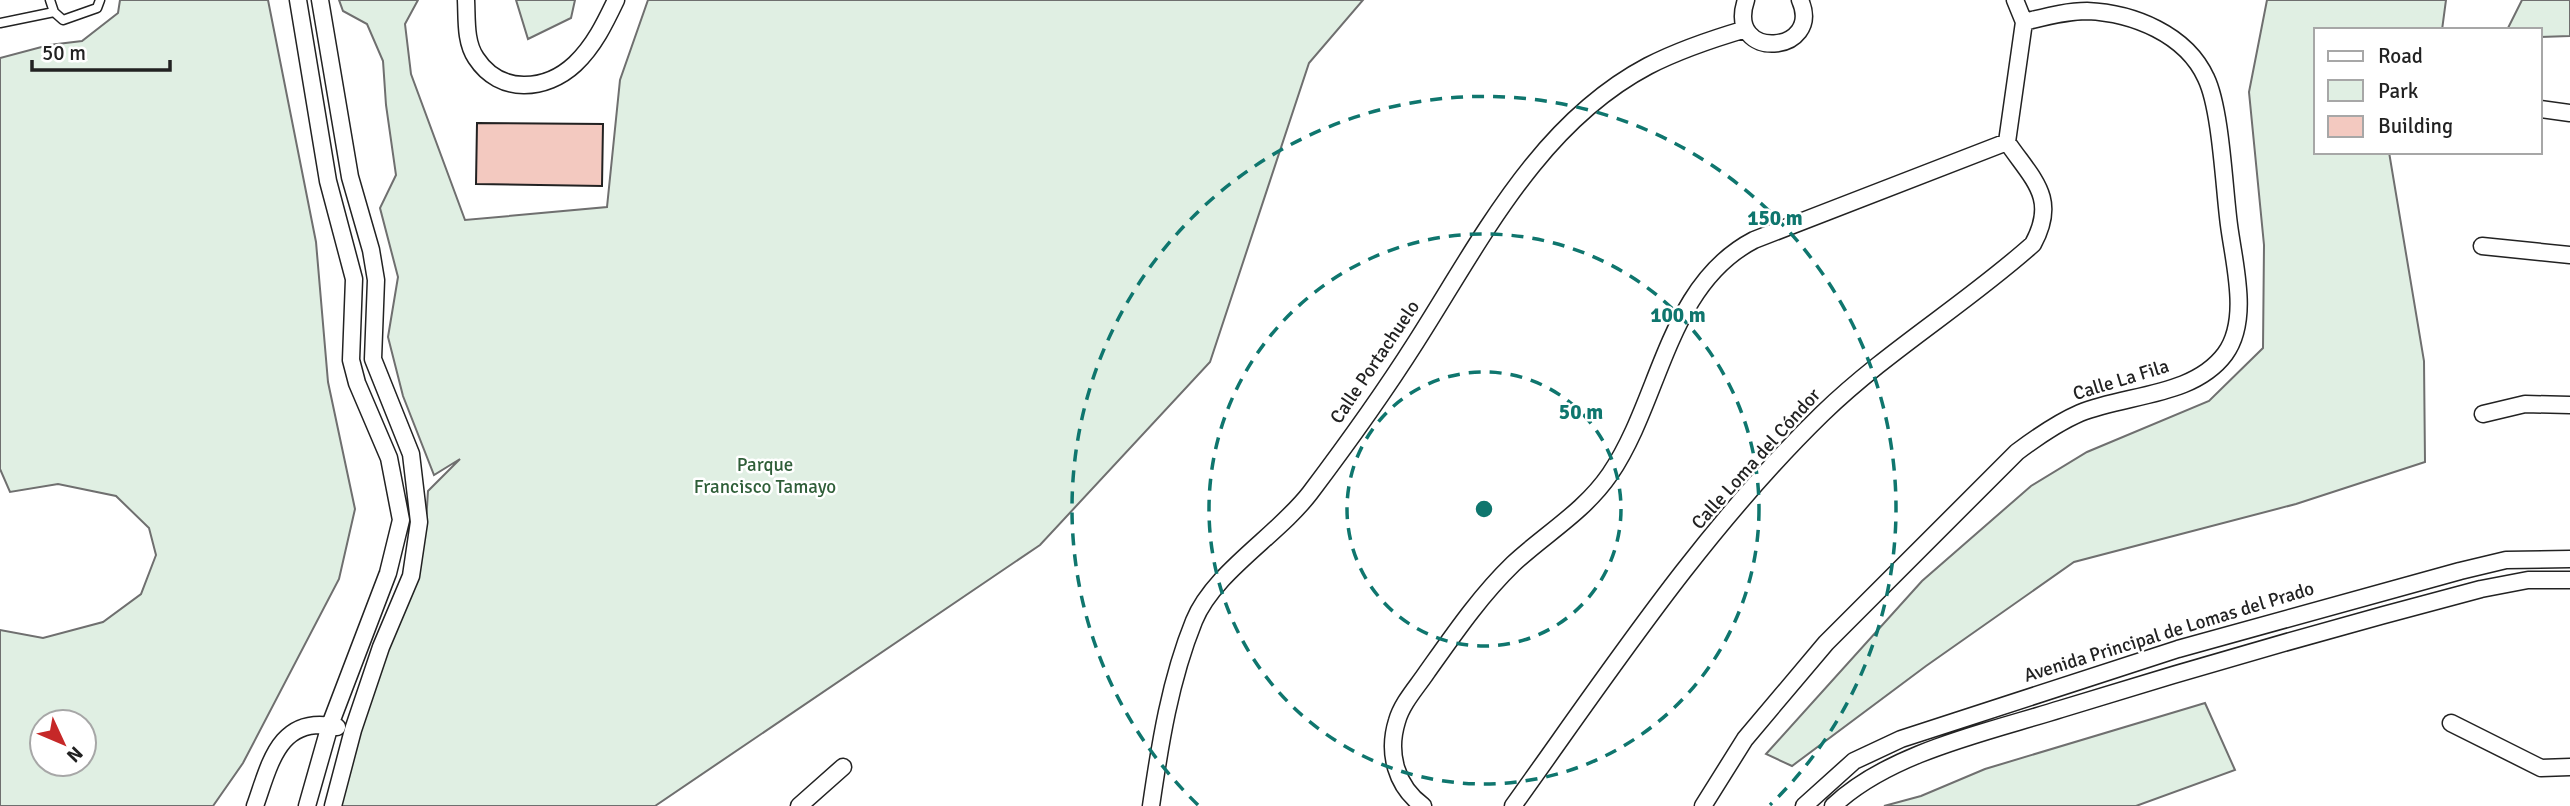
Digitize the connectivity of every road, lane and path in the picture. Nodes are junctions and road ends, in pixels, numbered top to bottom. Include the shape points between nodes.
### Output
1 (50, 0) edge
2 (100, 0) edge
3 (298, 0) edge
4 (320, 0) edge
5 (466, 0) edge
6 (616, 0) edge
7 (1746, 0) edge
8 (1800, 0) edge
9 (2015, 0) edge
10 (54, 12) junction
11 (2024, 22) junction
12 (0, 23) edge
13 (1746, 29) junction
14 (2542, 109) edge
15 (2570, 113) edge
16 (2007, 142) junction
17 (2482, 246) dead end
18 (2570, 255) edge
19 (2570, 405) edge
20 (2483, 414) dead end
21 (2570, 559) edge
22 (2570, 580) edge
23 (2451, 723) dead end
24 (330, 725) junction
25 (353, 730) junction
26 (2570, 767) edge
27 (843, 768) dead end
28 (255, 806) edge
29 (307, 806) edge
30 (333, 806) edge
31 (799, 806) edge
32 (1151, 806) edge
33 (1423, 806) edge
34 (1513, 806) edge
35 (1703, 806) edge
36 (1804, 806) edge
37 (1833, 806) edge

1 - 10 lane
2 - 10 lane via 96,8 62,20
3 - 24 street via 328,181 354,279 351,360 389,458 401,520 388,573
4 - 25 street via 349,177 376,280 373,359 411,454 419,523 411,576
5 - 6 street via 469,40 476,58 489,73 524,87 548,82 574,65 604,27
7 - 13 street
8 - 13 street via 1802,24 1790,40 1770,45
9 - 11 street
10 - 12 lane
11 - 16 street
11 - 35 street, Calle La Fila via 2087,11 2114,15 2173,37 2198,65 2213,99 2222,169 2236,283 2238,324 2233,340 2206,374 2081,412 2017,452 1826,643 1745,739
13 - 32 street, Calle Portachuelo via 1646,67 1595,103 1536,161 1506,199 1416,342 1310,493 1205,598 1165,717
14 - 15 street
16 - 33 street via 1754,240 1719,263 1678,323 1610,474 1570,519 1514,563 1485,593 1410,696 1398,719 1394,764 1401,782
16 - 34 street, Calle Loma del Cóndor via 2039,189 2046,208 2033,244 1857,383 1790,446 1677,579
17 - 18 street
19 - 20 street via 2525,404
21 - 36 street, Avenida Principal de Lomas del Prado via 2506,560 2460,571 2178,649 2034,695 1866,753
22 - 37 street via 2528,580 2481,589 2196,666 1913,758 1862,782
23 - 26 street via 2541,768
24 - 25 street
24 - 28 street via 283,738
24 - 29 street
25 - 30 street
27 - 31 street

